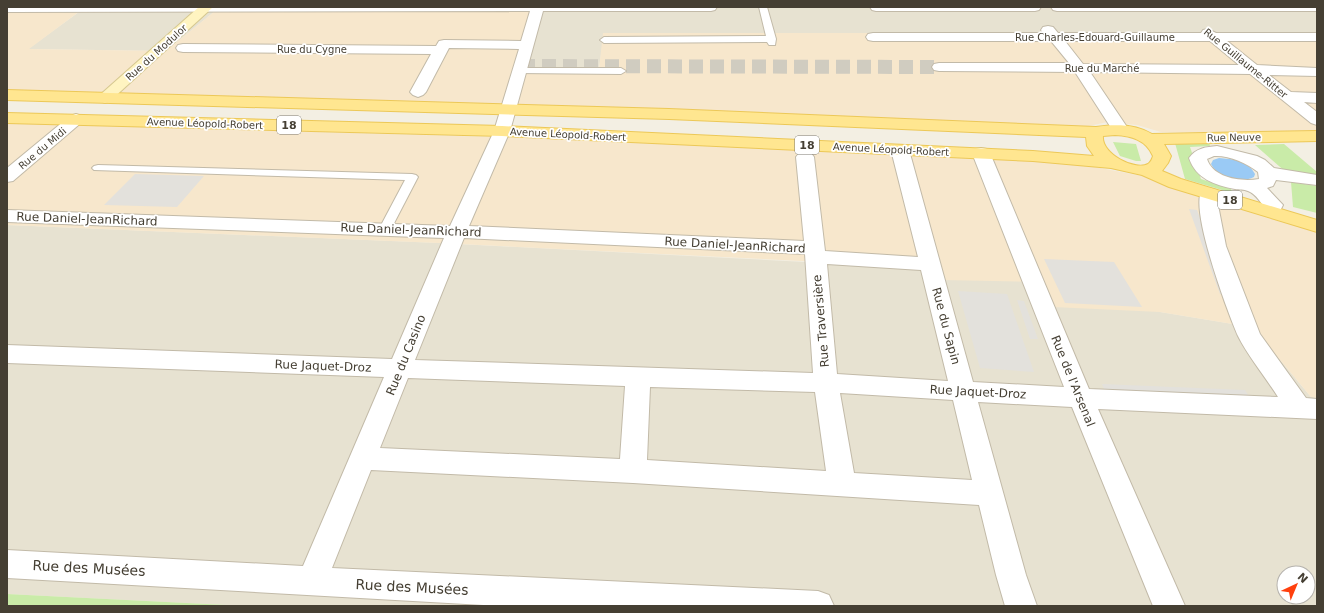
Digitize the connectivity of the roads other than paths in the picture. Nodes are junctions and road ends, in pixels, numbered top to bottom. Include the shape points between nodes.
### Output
1 (206, 7) edge
2 (537, 7) edge
3 (711, 7) edge
4 (763, 7) edge
5 (876, 7) edge
6 (1028, 7) edge
7 (1035, 7) edge
8 (1057, 7) edge
9 (1174, 7) edge
10 (1317, 7) edge
11 (7, 8) edge
12 (1055, 36) junction
13 (933, 37) junction
14 (1212, 37) junction
15 (1317, 37) edge
16 (874, 38) dead end
17 (604, 40) dead end
18 (527, 45) junction
19 (183, 48) dead end
20 (441, 50) junction
21 (1248, 65) junction
22 (1081, 68) junction
23 (520, 71) junction
24 (621, 71) dead end
25 (1317, 72) edge
26 (418, 92) dead end
27 (7, 95) edge
28 (1286, 96) junction
29 (105, 98) junction
30 (1317, 98) edge
31 (509, 109) junction
32 (7, 118) edge
33 (76, 119) junction
34 (1317, 120) edge
35 (1121, 130) junction
36 (502, 131) junction
37 (1096, 132) junction
38 (1317, 136) edge
39 (1150, 139) junction
40 (981, 153) junction
41 (901, 156) junction
42 (805, 157) dead end
43 (1113, 163) junction
44 (98, 168) dead end
45 (1145, 170) junction
46 (1268, 173) junction
47 (7, 177) edge
48 (1317, 180) edge
49 (1254, 186) junction
50 (1209, 194) junction
51 (1274, 205) dead end
52 (7, 216) edge
53 (1317, 226) edge
54 (385, 230) junction
55 (457, 232) junction
56 (816, 253) junction
57 (930, 264) junction
58 (7, 354) edge
59 (400, 369) junction
60 (638, 377) junction
61 (826, 383) junction
62 (963, 391) junction
63 (1079, 398) junction
64 (1308, 408) edge
65 (364, 458) junction
66 (633, 471) junction
67 (842, 484) junction
68 (989, 493) junction
69 (7, 564) edge
70 (312, 581) junction
71 (818, 606) edge
72 (1021, 606) edge
73 (1169, 606) edge

1 - 2 street
1 - 11 street
1 - 29 street, Rue du Modulor
2 - 3 street
2 - 18 street
4 - 17 lane via 772,41
5 - 6 street
6 - 7 street
6 - 12 street
8 - 9 street
9 - 10 street
9 - 14 street, Rue Guillaume-Ritter
12 - 13 street, Rue Charles-Edouard-Guillaume
12 - 14 street, Rue Charles-Edouard-Guillaume
12 - 22 street
13 - 16 street, Rue Charles-Edouard-Guillaume
13 - 22 street, Rue du Marché via 944,60
14 - 15 street, Rue Charles-Edouard-Guillaume
14 - 21 street, Rue Guillaume-Ritter
18 - 20 street, Rue du Cygne via 444,44
18 - 23 street
19 - 20 street, Rue du Cygne
20 - 26 street
21 - 22 street, Rue du Marché
21 - 25 street, Rue du Marché
21 - 28 street, Rue Guillaume-Ritter
22 - 35 street
23 - 24 lane
23 - 31 street
27 - 29 main road, Avenue Léopold-Robert / 18
28 - 30 street
28 - 34 street, Rue Guillaume-Ritter
29 - 31 main road, Avenue Léopold-Robert / 18
29 - 33 main road
31 - 36 street, Avenue Léopold-Robert
31 - 37 main road, Avenue Léopold-Robert / 18
32 - 33 main road, Avenue Léopold-Robert / 18
33 - 36 main road, Avenue Léopold-Robert / 18
33 - 47 street, Rue du Midi
35 - 37 main road, 18
35 - 39 main road, 18
36 - 41 main road, Avenue Léopold-Robert / 18
36 - 55 street, Rue du Casino
37 - 43 main road, 18 via 1093,143
38 - 39 main road, Rue Neuve / 18
39 - 45 main road via 1160,151 1161,162 1153,169
40 - 41 main road, Avenue Léopold-Robert / 18
40 - 43 main road, Avenue Léopold-Robert / 18
40 - 63 street, Rue de l'Arsenal
41 - 57 street, Rue du Sapin
42 - 56 street, Rue Traversière
43 - 45 main road, 18
44 - 54 lane via 412,177
45 - 50 main road, 18
46 - 48 street
46 - 49 street via 1268,182
46 - 49 street via 1234,149 1208,152 1198,158 1198,163 1206,172 1220,180
49 - 51 street
50 - 53 main road, 18
50 - 64 street via 1216,246 1250,336
52 - 54 street, Rue Daniel-JeanRichard
54 - 55 street, Rue Daniel-JeanRichard
55 - 56 street, Rue Daniel-JeanRichard
55 - 59 street, Rue du Casino
56 - 57 street, Rue Daniel-JeanRichard
56 - 61 street, Rue Traversière
57 - 62 street, Rue du Sapin
58 - 59 street, Rue Jaquet-Droz
59 - 60 street, Rue Jaquet-Droz
59 - 65 street, Rue du Casino
60 - 61 street, Rue Jaquet-Droz
60 - 66 street
61 - 62 street, Rue Jaquet-Droz
61 - 67 street, Rue Traversière
62 - 63 street, Rue Jaquet-Droz
62 - 68 street, Rue du Sapin
63 - 64 street, Rue Jaquet-Droz
63 - 73 street, Rue de l'Arsenal
65 - 66 street
65 - 70 street, Rue du Casino
66 - 67 street
67 - 68 street
68 - 72 street, Rue du Sapin via 1010,575
69 - 70 street, Rue des Musées
70 - 71 street, Rue des Musées

